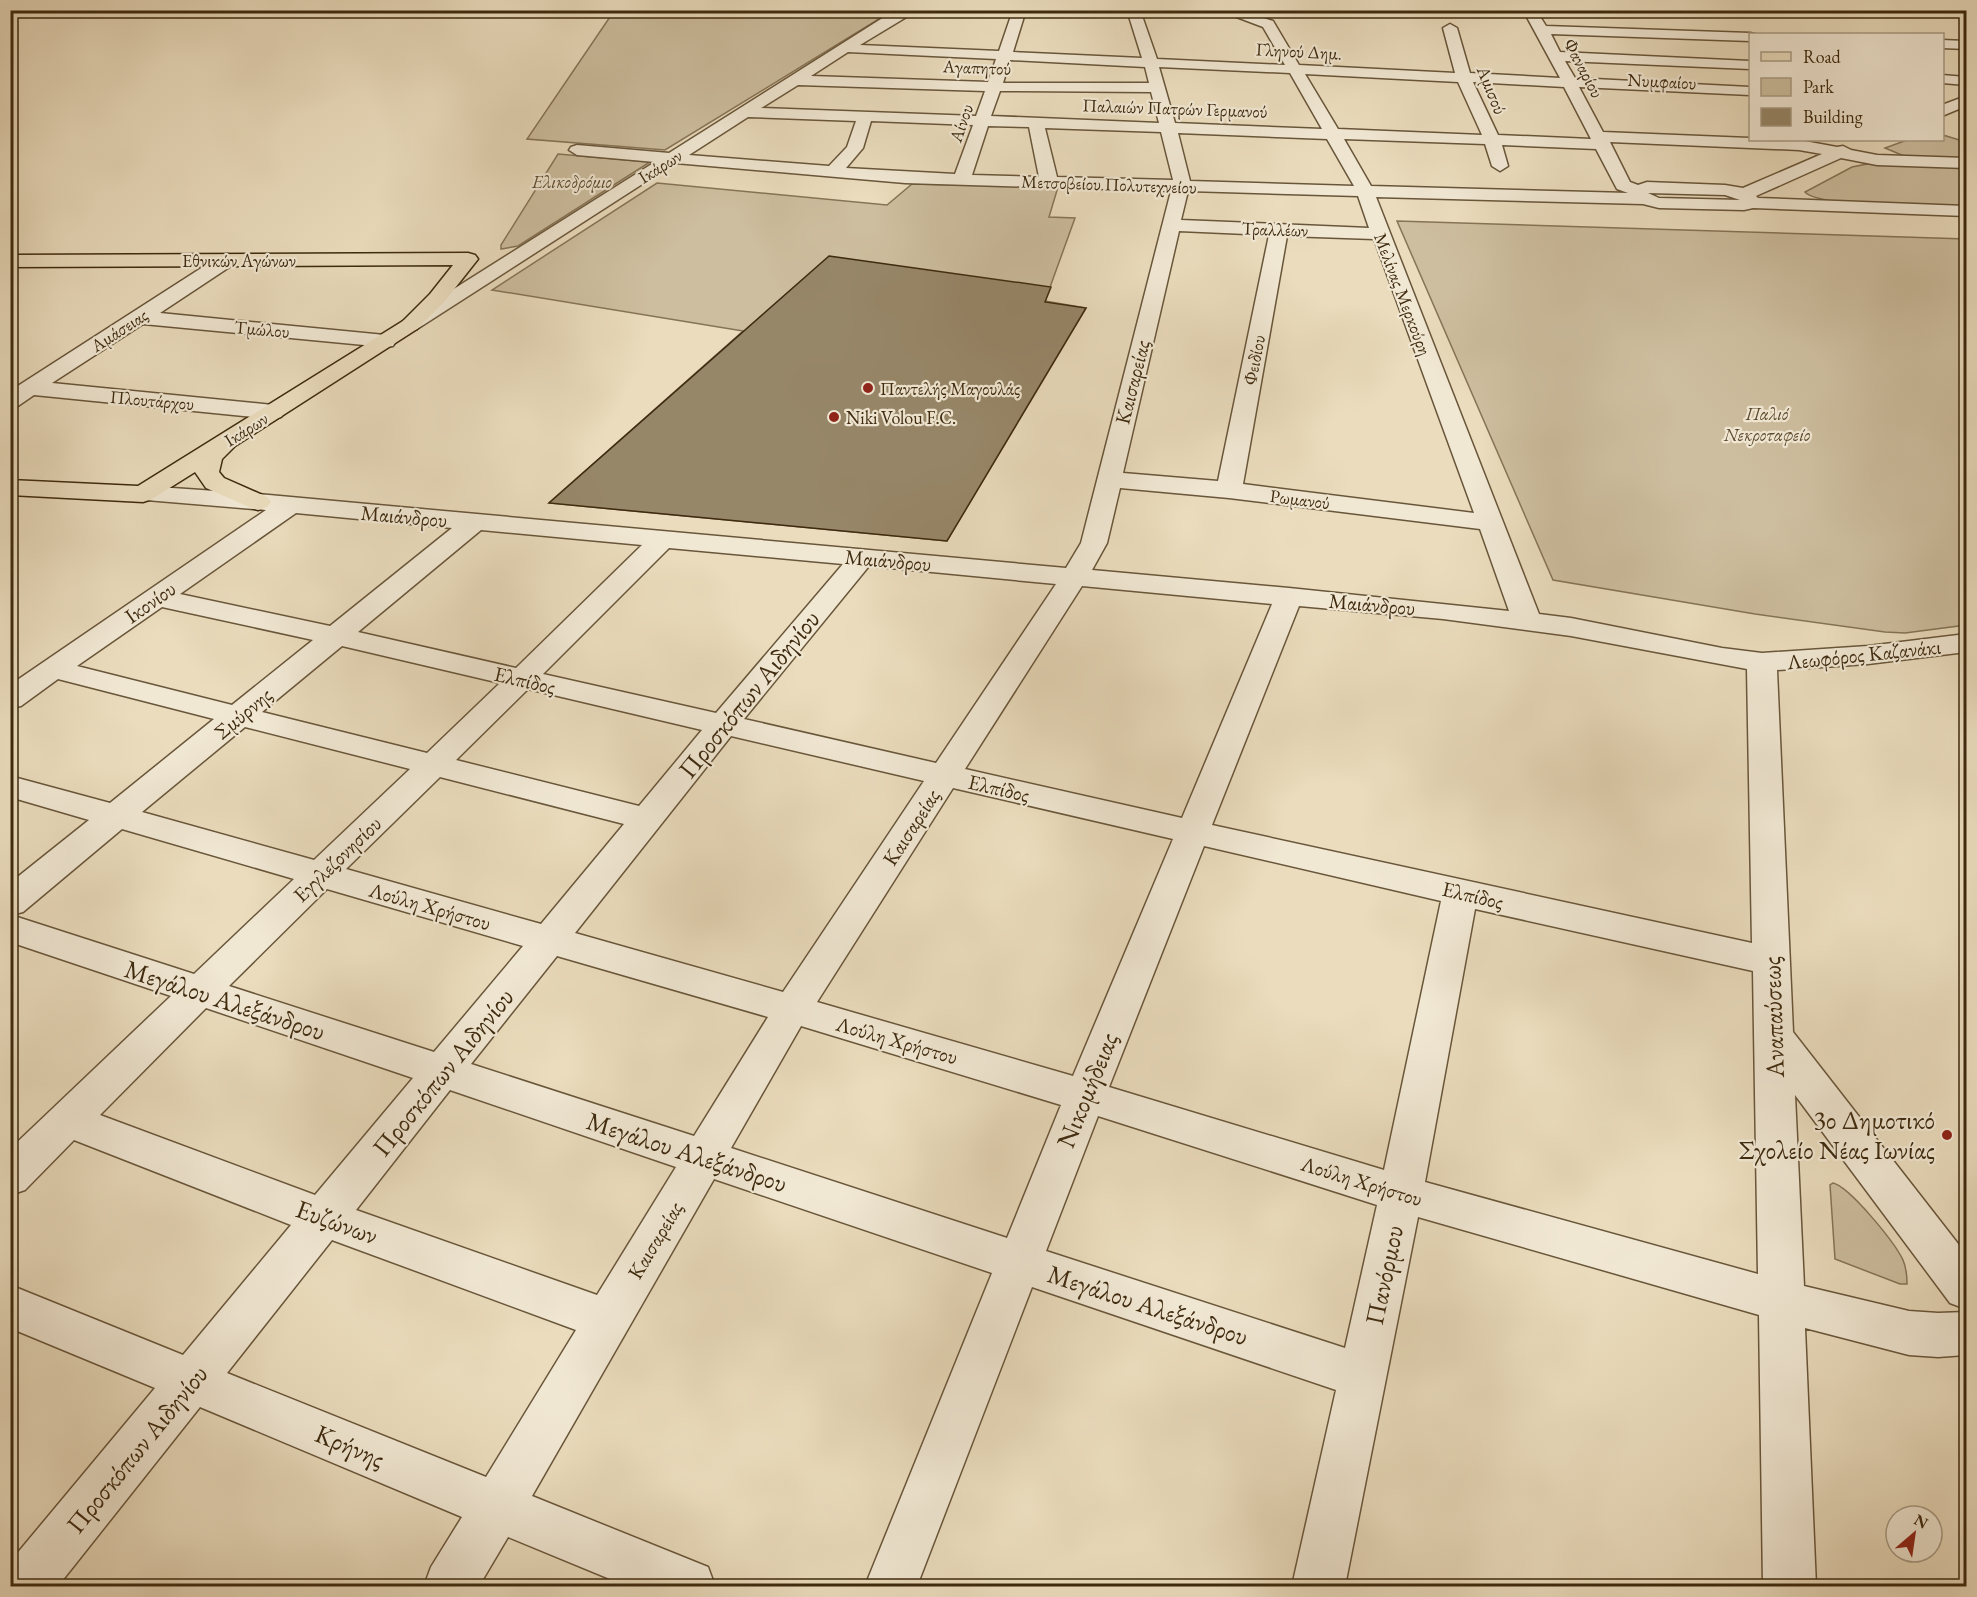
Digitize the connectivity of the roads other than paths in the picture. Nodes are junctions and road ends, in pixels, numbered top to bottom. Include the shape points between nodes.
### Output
1 (912, 10) edge
2 (1020, 10) edge
3 (1133, 10) edge
4 (1224, 10) edge
5 (1529, 10) edge
6 (1450, 28) dead end
7 (1542, 30) junction
8 (1749, 37) edge
9 (1944, 44) edge
10 (1966, 45) edge
11 (845, 48) junction
12 (1005, 56) junction
13 (1556, 56) junction
14 (1749, 64) edge
15 (1296, 70) junction
16 (1154, 76) junction
17 (1464, 78) junction
18 (1944, 79) edge
19 (795, 80) junction
20 (1966, 81) edge
21 (994, 87) junction
22 (1573, 90) junction
23 (1748, 98) edge
24 (1966, 101) edge
25 (1945, 108) edge
26 (746, 112) junction
27 (865, 116) junction
28 (982, 121) junction
29 (1036, 123) junction
30 (1167, 128) junction
31 (1331, 134) junction
32 (1492, 140) junction
33 (1601, 140) junction
34 (1870, 141) edge
35 (577, 150) dead end
36 (1840, 153) junction
37 (674, 158) junction
38 (1966, 164) edge
39 (1500, 166) dead end
40 (833, 172) junction
41 (962, 180) junction
42 (1049, 182) junction
43 (1180, 186) junction
44 (1364, 191) junction
45 (1641, 195) junction
46 (1749, 199) junction
47 (1966, 211) edge
48 (1170, 225) junction
49 (1279, 230) junction
50 (1380, 234) junction
51 (468, 259) joint
52 (227, 260) junction
53 (12, 262) edge
54 (139, 317) junction
55 (410, 325) junction
56 (385, 340) junction
57 (30, 388) junction
58 (10, 401) edge
59 (273, 412) junction
60 (230, 439) junction
61 (1108, 479) junction
62 (10, 487) edge
63 (1229, 490) junction
64 (143, 494) junction
65 (258, 502) junction
66 (289, 506) junction
67 (475, 522) junction
68 (1490, 523) junction
69 (662, 540) junction
70 (862, 558) junction
71 (1074, 578) junction
72 (1289, 596) junction
73 (157, 597) junction
74 (1527, 620) junction
75 (336, 636) junction
76 (1966, 643) edge
77 (1762, 662) junction
78 (53, 669) junction
79 (523, 679) junction
80 (10, 699) edge
81 (238, 717) junction
82 (723, 725) junction
83 (435, 765) junction
84 (945, 776) junction
85 (10, 786) edge
86 (118, 816) junction
87 (647, 819) junction
88 (1192, 832) junction
89 (320, 874) junction
90 (1460, 893) junction
91 (10, 903) edge
92 (10, 928) edge
93 (549, 941) junction
94 (1771, 961) junction
95 (198, 992) junction
96 (792, 1009) junction
97 (1774, 1037) junction
98 (443, 1072) junction
99 (1085, 1096) junction
100 (68, 1120) junction
101 (704, 1157) junction
102 (10, 1177) edge
103 (1401, 1194) junction
104 (324, 1218) junction
105 (1019, 1262) junction
106 (1966, 1288) edge
107 (1782, 1301) junction
108 (10, 1306) edge
109 (607, 1320) junction
110 (1966, 1333) edge
111 (1363, 1376) junction
112 (192, 1380) junction
113 (497, 1507) junction
114 (29, 1580) edge
115 (450, 1587) edge
116 (690, 1587) edge
117 (891, 1587) edge
118 (1319, 1587) edge
119 (1790, 1587) edge

1 - 11 street, Ικάρων
2 - 12 street, Αίνου
3 - 16 street, Καισαρείας
4 - 15 street, Μελίνας Μερκούρη via 1267,22
5 - 7 street, Φαναρίου
6 - 17 street, Αμισού
7 - 8 street
7 - 13 street, Φαναρίου
9 - 10 street
11 - 12 street, Γληνού Δημ.
11 - 19 street, Ικάρων
12 - 16 street, Γληνού Δημ.
12 - 21 street, Αίνου
13 - 14 street
13 - 22 street, Φαναρίου
15 - 16 street, Γληνού Δημ.
15 - 17 street, Γληνού Δημ.
15 - 31 street, Μελίνας Μερκούρη
16 - 21 street, Αγαπητού
16 - 30 street, Καισαρείας
17 - 22 street, Γληνού Δημ.
17 - 32 street, Αμισού
18 - 20 street
19 - 21 street, Αγαπητού
19 - 26 street, Ικάρων
21 - 28 street, Αίνου
22 - 23 street, Νυμφαίου
22 - 23 street, Γληνού Δημ. via 1734,90
22 - 33 street, Φαναρίου
24 - 25 street
26 - 27 street, Παλαιών Πατρών Γερμανού
26 - 37 street, Ικάρων
27 - 28 street, Παλαιών Πατρών Γερμανού
27 - 40 street via 855,148
28 - 29 street, Παλαιών Πατρών Γερμανού
28 - 41 street, Αίνου
29 - 30 street, Παλαιών Πατρών Γερμανού
29 - 42 street
30 - 31 street, Παλαιών Πατρών Γερμανού
30 - 43 street, Καισαρείας via 1182,175
31 - 32 street, Παλαιών Πατρών Γερμανού
31 - 44 street, Μελίνας Μερκούρη
32 - 33 street, Παλαιών Πατρών Γερμανού
32 - 39 street, Αμισού
33 - 36 street, Παλαιών Πατρών Γερμανού via 1799,145
33 - 45 street, Φαναρίου via 1623,185
34 - 36 street
35 - 37 street, Μετσοβείου Πολυτεχνείου
36 - 38 street, Παλαιών Πατρών Γερμανού via 1877,160
36 - 46 street
37 - 40 street, Μετσοβείου Πολυτεχνείου
37 - 55 street, Ικάρων
40 - 41 street, Μετσοβείου Πολυτεχνείου
41 - 42 street, Μετσοβείου Πολυτεχνείου
42 - 43 street, Μετσοβείου Πολυτεχνείου
43 - 44 street, Μετσοβείου Πολυτεχνείου
43 - 48 street, Καισαρείας
44 - 45 street, Μετσοβείου Πολυτεχνείου
44 - 50 street, Μελίνας Μερκούρη
45 - 46 street, Μετσοβείου Πολυτεχνείου via 1647,187 1725,190
46 - 47 street
48 - 49 street, Τραλλέων
48 - 61 street, Καισαρείας
49 - 50 street, Τραλλέων
49 - 63 street, Φειδίου
50 - 68 street, Μελίνας Μερκούρη
51 - 52 main road, Εθνικών Αγώνων
51 - 55 main road, Ικάρων
52 - 53 main road, Εθνικών Αγώνων
52 - 54 street, Αμάσειας
54 - 56 street, Τμώλου
54 - 57 street, Αμάσειας
55 - 56 main road, Ικάρων
56 - 59 main road, Ικάρων
57 - 58 street, Αμάσειας
57 - 59 street, Πλουτάρχου
59 - 60 main road, Ικάρων
60 - 64 main road, Ικάρων
60 - 65 main road via 210,457 207,472 215,483
61 - 63 street, Ρωμανού
61 - 71 street, Καισαρείας via 1094,543
62 - 64 main road, Μαιάνδρου
63 - 68 street, Ρωμανού
64 - 65 street, Μαιάνδρου
65 - 66 street, Μαιάνδρου
66 - 67 street, Μαιάνδρου
66 - 73 street, Ικονίου
67 - 69 street, Μαιάνδρου
67 - 75 street, Σμύρνης
68 - 74 street, Μελίνας Μερκούρη
69 - 70 street, Μαιάνδρου
69 - 79 street, Εγγλεζονησίου
70 - 71 street, Μαιάνδρου
70 - 82 street, Προσκόπων Αιδηνίου
71 - 72 street, Μαιάνδρου
71 - 84 street, Καισαρείας
72 - 74 street, Μαιάνδρου
72 - 88 street, Νικομήδειας
73 - 75 street, Ελπίδος
73 - 78 street, Ικονίου
74 - 77 street, Μαιάνδρου
75 - 79 street, Ελπίδος
75 - 81 street, Σμύρνης
76 - 77 street, Λεωφόρος Καζανάκι
77 - 94 street, Αναπαύσεως
78 - 80 street, Ικονίου
78 - 81 street
79 - 82 street, Ελπίδος
79 - 83 street, Εγγλεζονησίου
81 - 83 street
81 - 86 street, Σμύρνης
82 - 84 street, Ελπίδος
82 - 87 street, Προσκόπων Αιδηνίου
83 - 87 street
83 - 89 street, Εγγλεζονησίου
84 - 88 street, Ελπίδος
84 - 96 street, Καισαρείας
85 - 86 street, Λούλη Χρήστου
86 - 89 street, Λούλη Χρήστου
86 - 91 street, Σμύρνης
87 - 93 street, Προσκόπων Αιδηνίου
88 - 90 street, Ελπίδος
88 - 99 street, Νικομήδειας
89 - 93 street, Λούλη Χρήστου
89 - 95 street, Εγγλεζονησίου
90 - 94 street, Ελπίδος
90 - 103 street, Πανόρμου
92 - 95 street, Μεγάλου Αλεξάνδρου
93 - 96 street, Λούλη Χρήστου
93 - 98 street, Προσκόπων Αιδηνίου
94 - 97 street, Αναπαύσεως
95 - 98 street, Μεγάλου Αλεξάνδρου
95 - 100 street, Εγγλεζονησίου
96 - 99 street, Λούλη Χρήστου
96 - 101 street, Καισαρείας
97 - 106 street
97 - 107 street, Αναπαύσεως
98 - 101 street, Μεγάλου Αλεξάνδρου
98 - 104 street, Προσκόπων Αιδηνίου
99 - 103 street, Λούλη Χρήστου
99 - 105 street, Νικομήδειας
100 - 102 street, Εγγλεζονησίου
100 - 104 street, Ευζώνων
101 - 105 street, Μεγάλου Αλεξάνδρου
101 - 109 street, Καισαρείας
103 - 107 street, Λούλη Χρήστου
103 - 111 street, Πανόρμου
104 - 109 street, Ευζώνων
104 - 112 street, Προσκόπων Αιδηνίου
105 - 111 street, Μεγάλου Αλεξάνδρου
105 - 117 street, Νικομήδειας
107 - 110 street, Λούλη Χρήστου via 1909,1333
107 - 119 street, Αναπαύσεως
108 - 112 street, Κρήνης
109 - 113 street, Καισαρείας
111 - 118 street, Πανόρμου
112 - 113 street, Κρήνης
112 - 114 street, Προσκόπων Αιδηνίου
113 - 115 street, Καισαρείας
113 - 116 street, Κρήνης

